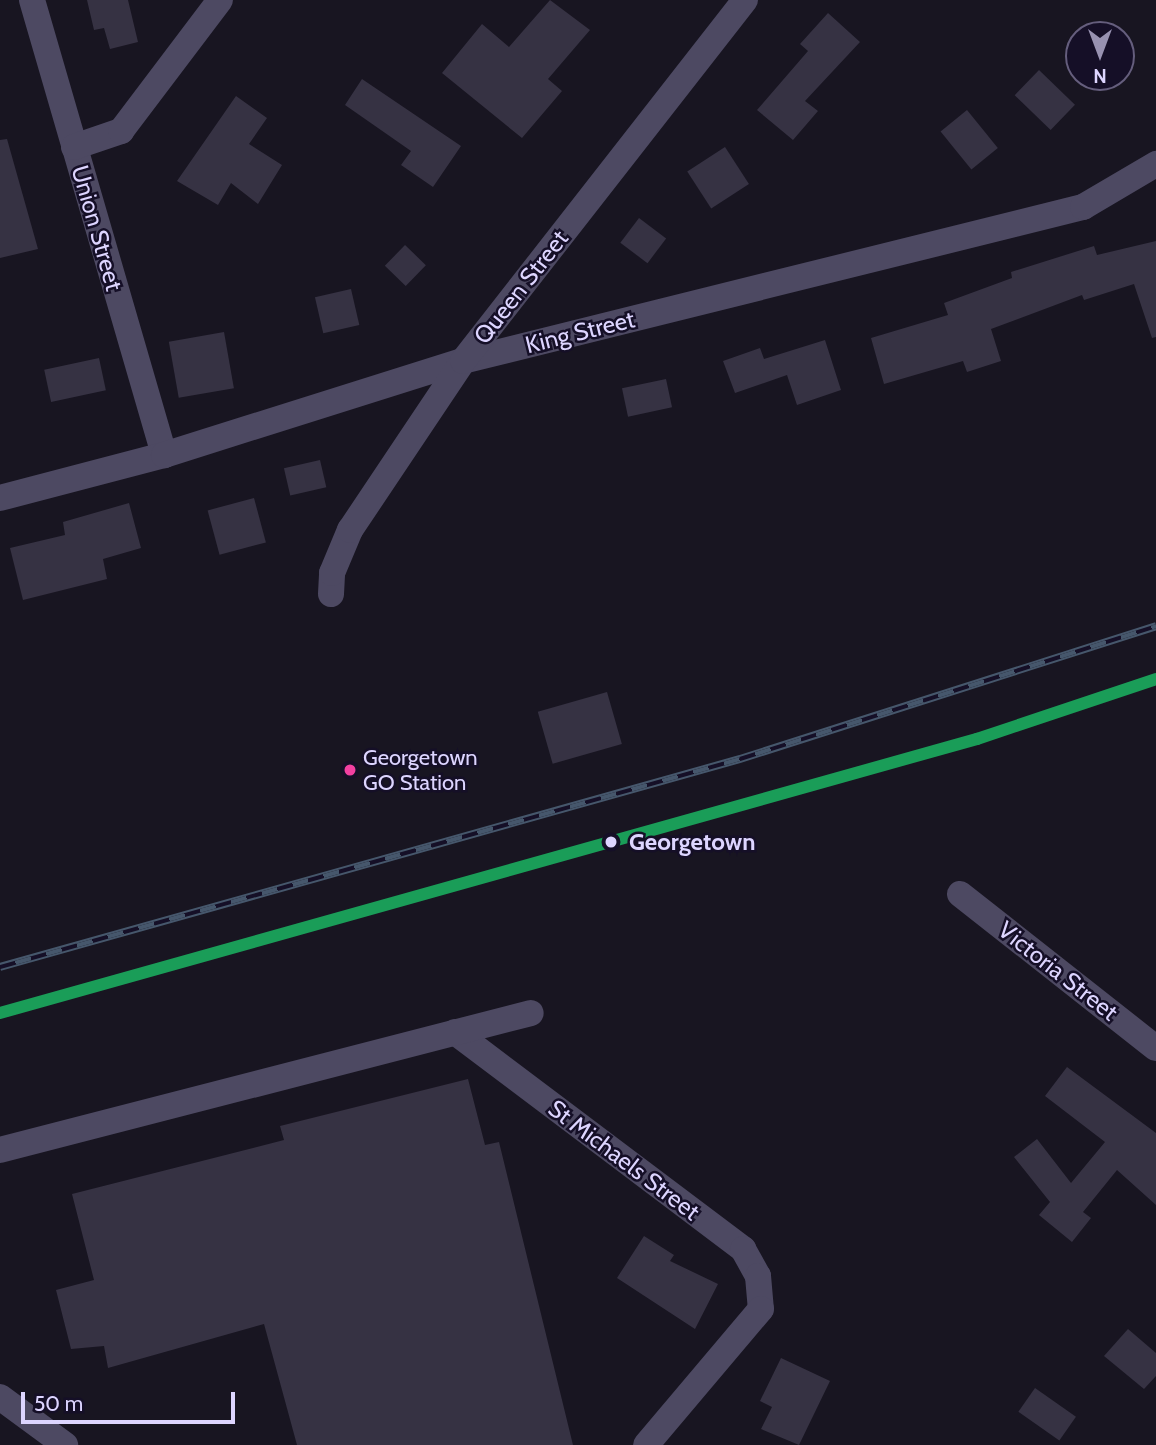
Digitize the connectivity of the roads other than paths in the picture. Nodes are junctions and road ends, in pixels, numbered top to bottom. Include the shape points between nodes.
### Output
1 (32, 0) edge
2 (220, 0) edge
3 (745, 0) edge
4 (74, 147) junction
5 (1156, 164) edge
6 (463, 361) junction
7 (164, 455) junction
8 (0, 498) edge
9 (331, 594) dead end
10 (960, 894) dead end
11 (531, 1013) dead end
12 (454, 1032) junction
13 (1156, 1048) edge
14 (0, 1150) edge
15 (0, 1397) edge
16 (65, 1445) edge
17 (646, 1445) edge

1 - 4 street, Union Street
2 - 4 street via 121,131
3 - 6 street, Queen Street
4 - 7 street, Union Street
5 - 6 street, King Street via 1083,207
6 - 7 street, King Street
6 - 9 street, Queen Street via 350,530 332,573
7 - 8 street, King Street
10 - 13 street, Victoria Street
11 - 12 street
12 - 14 street
12 - 17 street, St Michaels Street via 743,1249 758,1276 761,1309
15 - 16 street

